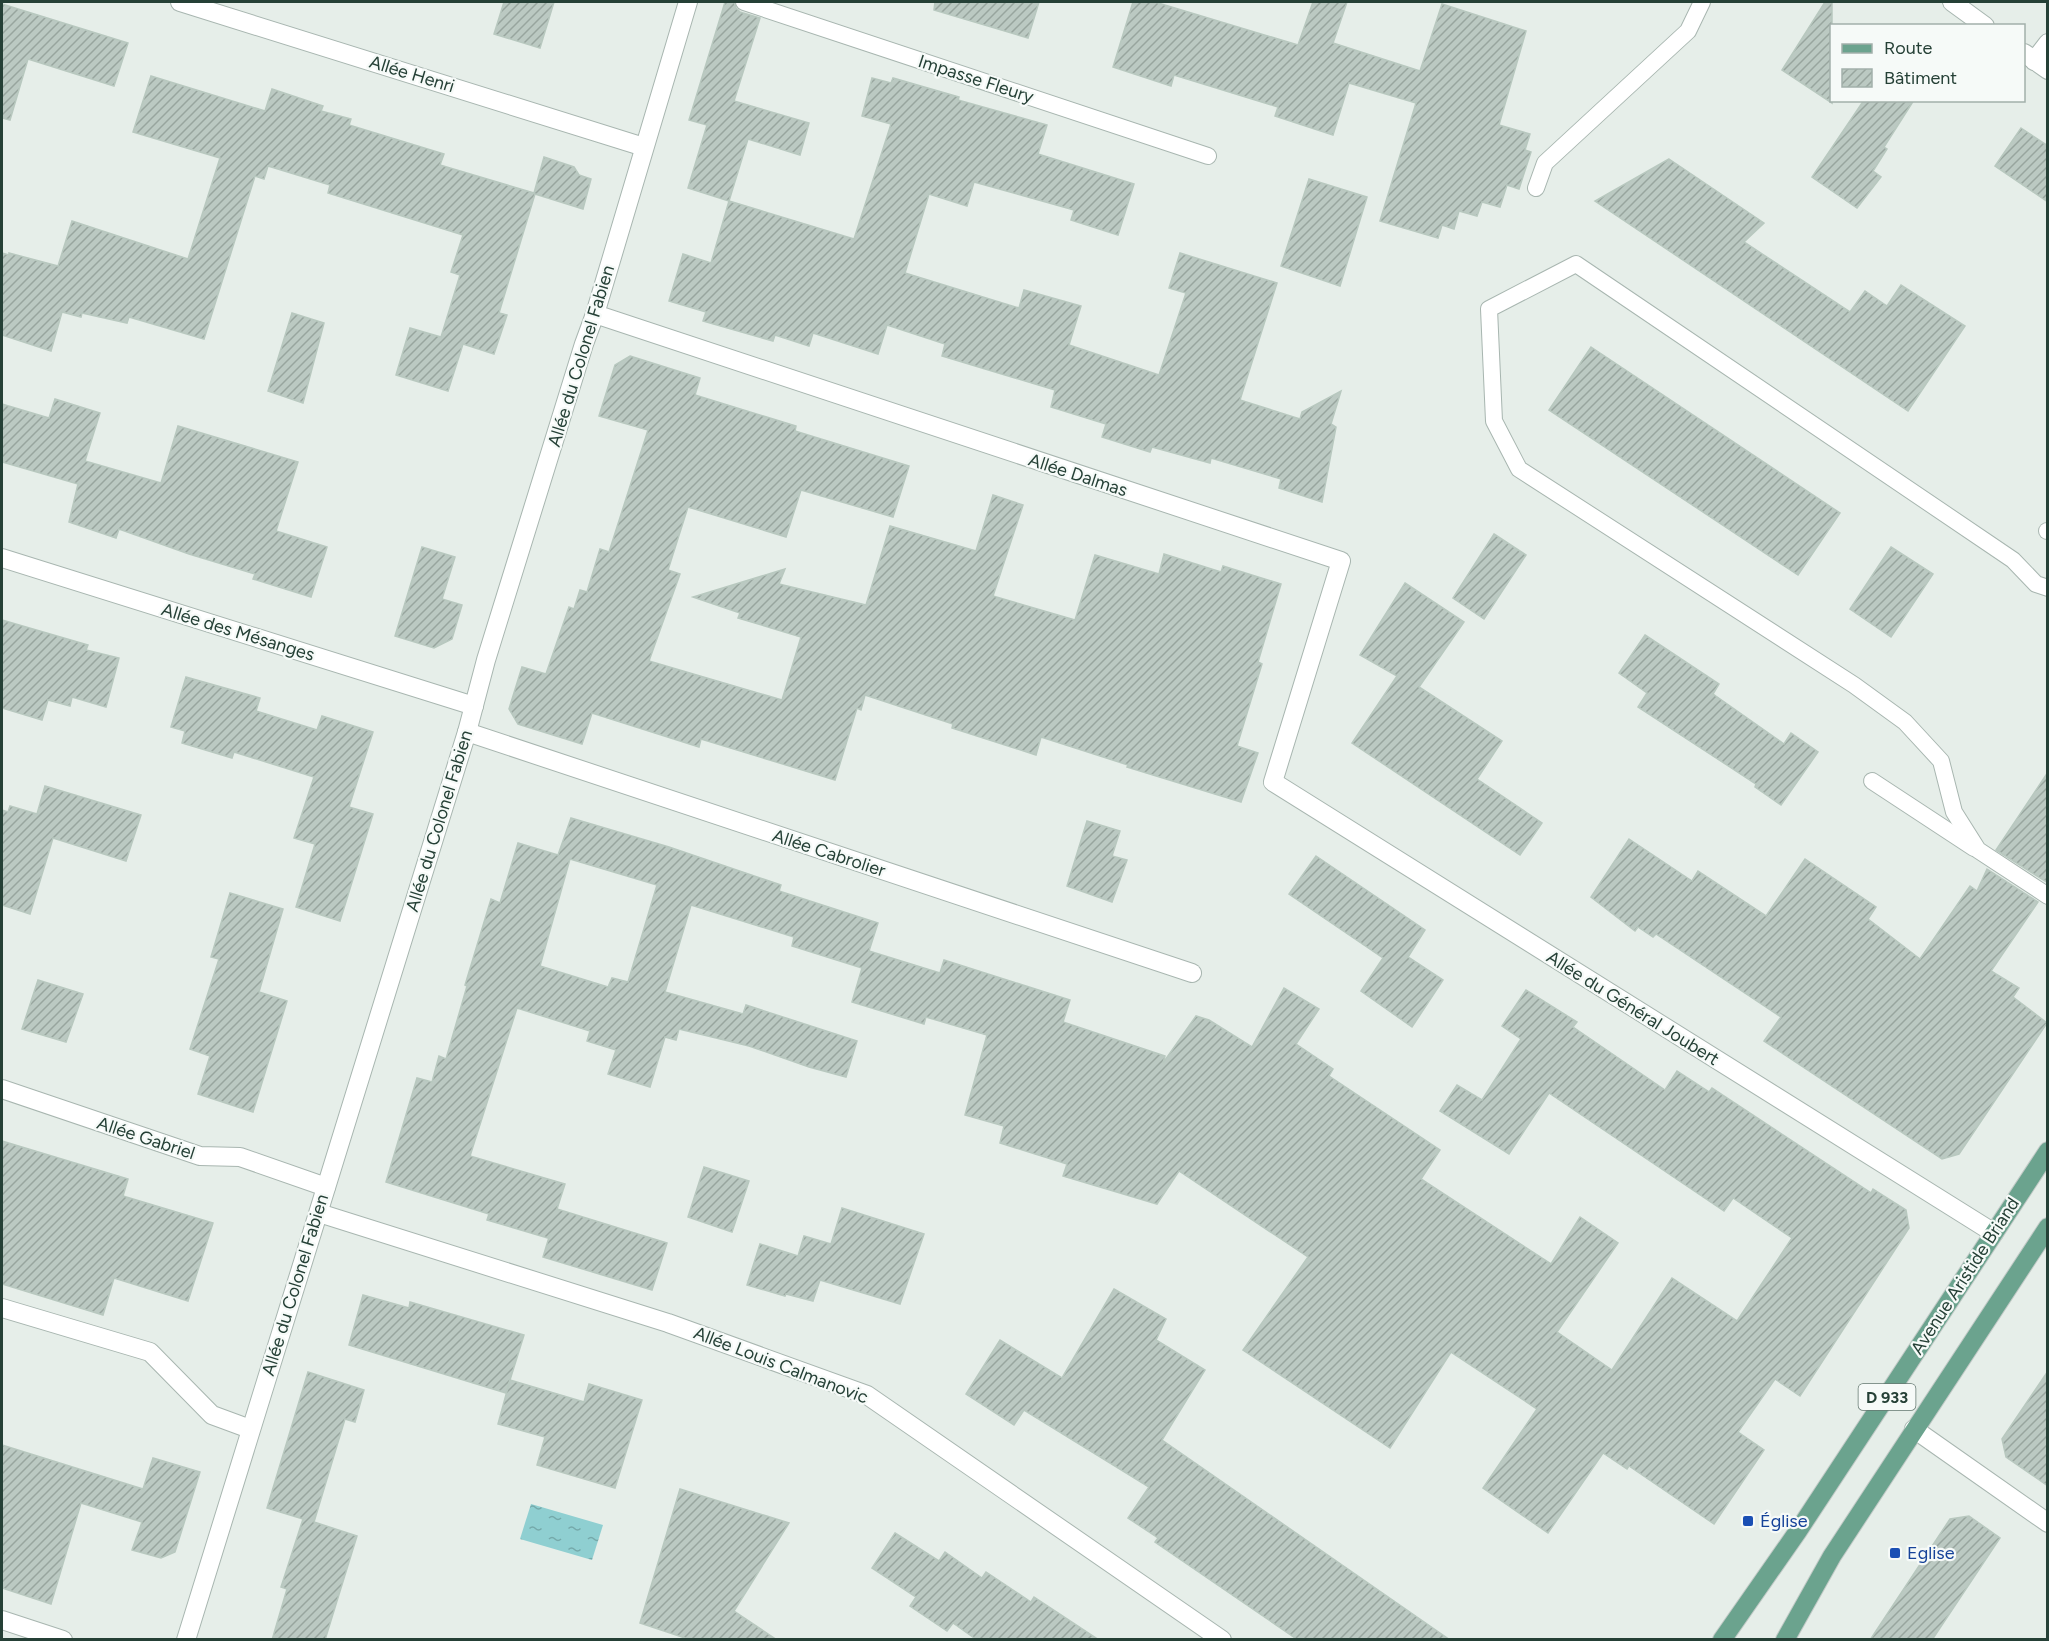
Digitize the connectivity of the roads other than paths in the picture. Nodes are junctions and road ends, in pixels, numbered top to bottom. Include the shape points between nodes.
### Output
1 (180, 2) edge
2 (688, 2) edge
3 (744, 2) edge
4 (1702, 2) edge
5 (1952, 2) edge
6 (1982, 24) edge
7 (2048, 43) edge
8 (2035, 61) edge
9 (644, 147) junction
10 (1208, 156) dead end
11 (1536, 188) dead end
12 (595, 314) junction
13 (2, 558) edge
14 (2048, 588) edge
15 (474, 706) junction
16 (467, 732) junction
17 (1872, 781) dead end
18 (1273, 782) joint
19 (1978, 850) junction
20 (2048, 896) edge
21 (1192, 973) dead end
22 (2, 1089) edge
23 (2048, 1151) edge
24 (326, 1187) junction
25 (319, 1213) junction
26 (2048, 1227) edge
27 (1994, 1233) junction
28 (2, 1308) edge
29 (250, 1429) junction
30 (1914, 1429) junction
31 (2048, 1523) edge
32 (2, 1620) edge
33 (1202, 1634) edge
34 (63, 1640) edge
35 (186, 1640) edge
36 (1222, 1640) edge
37 (1722, 1640) edge
38 (1785, 1640) edge

1 - 9 street, Allée Henri
2 - 9 street, Allée du Colonel Fabien
3 - 10 lane, Impasse Fleury
4 - 11 lane via 1688,31 1545,163
5 - 6 street
7 - 8 street
9 - 12 street, Allée du Colonel Fabien
12 - 15 street, Allée du Colonel Fabien
12 - 18 street, Allée Dalmas via 1341,561
13 - 15 street, Allée des Mésanges
14 - 19 lane via 2037,584 2013,560 1576,264 1489,309 1494,421 1519,469 1905,722 1941,761 1954,812
15 - 16 street, Allée du Colonel Fabien
16 - 21 street, Allée Cabrolier
16 - 24 street, Allée du Colonel Fabien
17 - 19 lane
18 - 27 street, Allée du Général Joubert
19 - 20 lane
22 - 24 street, Allée Gabriel via 200,1156 240,1157
23 - 27 main road, Avenue Aristide Briand / D 933
24 - 25 street, Allée du Colonel Fabien
25 - 29 street, Allée du Colonel Fabien
25 - 33 street, Allée Louis Calmanovic via 668,1323 867,1395
26 - 30 main road, D 933
27 - 37 main road, Avenue Aristide Briand / D 933
28 - 29 street via 150,1352 212,1415
29 - 35 street, Allée du Colonel Fabien
30 - 31 street
30 - 38 main road, D 933 via 1832,1556
32 - 34 street
33 - 36 street, Allée Louis Calmanovic

